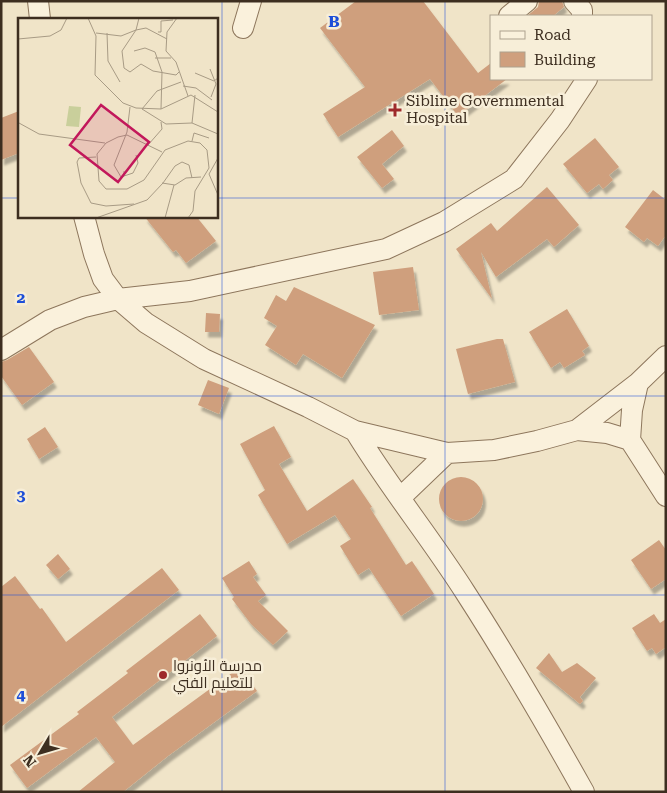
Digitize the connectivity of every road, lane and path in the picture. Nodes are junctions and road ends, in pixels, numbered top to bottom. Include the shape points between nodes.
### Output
1 (38, 1) edge
2 (251, 1) edge
3 (527, 1) edge
4 (574, 1) edge
5 (510, 15) edge
6 (582, 15) edge
7 (40, 18) edge
8 (243, 28) dead end
9 (586, 80) edge
10 (85, 218) edge
11 (118, 299) junction
12 (1, 350) edge
13 (666, 356) edge
14 (638, 383) junction
15 (577, 430) junction
16 (355, 432) junction
17 (630, 440) junction
18 (447, 453) junction
19 (666, 496) edge
20 (400, 498) junction
21 (584, 792) edge

1 - 7 street
2 - 8 street
3 - 5 street
4 - 6 street
9 - 11 street via 514,179 444,222 386,249 190,291
10 - 11 street via 103,279
11 - 12 street via 70,311
11 - 16 street via 146,323 204,359
13 - 14 street
14 - 15 street
14 - 17 street
15 - 17 street via 607,433
15 - 18 street via 494,450
16 - 18 street
16 - 20 street
17 - 19 street
18 - 20 street
20 - 21 street via 465,591

